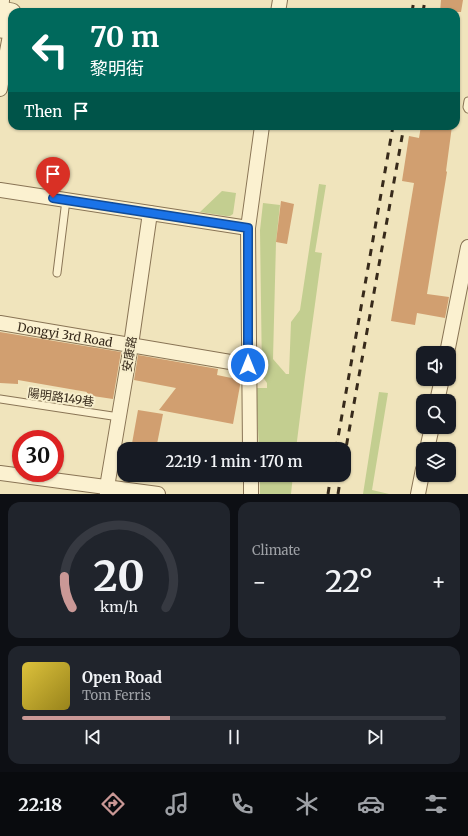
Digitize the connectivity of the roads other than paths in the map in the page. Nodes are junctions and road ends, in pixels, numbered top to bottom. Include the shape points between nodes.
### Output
1 (4, 8) edge
2 (8, 30) edge
3 (0, 89) edge
4 (468, 102) edge
5 (468, 110) edge
6 (261, 130) edge
7 (0, 190) edge
8 (66, 200) junction
9 (150, 213) junction
10 (248, 228) junction
11 (468, 246) edge
12 (57, 273) dead end
13 (0, 323) edge
14 (131, 345) junction
15 (448, 346) edge
16 (248, 365) junction
17 (0, 399) edge
18 (119, 417) junction
19 (250, 442) edge
20 (0, 473) edge
21 (251, 482) edge
22 (420, 482) edge
23 (107, 490) edge
24 (158, 494) edge
25 (251, 494) edge
26 (418, 494) edge

1 - 2 street
2 - 3 street
4 - 5 lane
6 - 10 street
7 - 8 street
8 - 9 street
8 - 12 lane
9 - 10 street
9 - 14 street, 安康路
10 - 16 street
11 - 15 street
13 - 14 street, Dongyi 3rd Road
14 - 16 street, Dongyi 3rd Road
14 - 18 street, 安康路
16 - 19 street
17 - 18 lane, 陽明路149巷
18 - 23 street, 安康路
20 - 23 street
21 - 25 street
22 - 26 street
23 - 24 street

